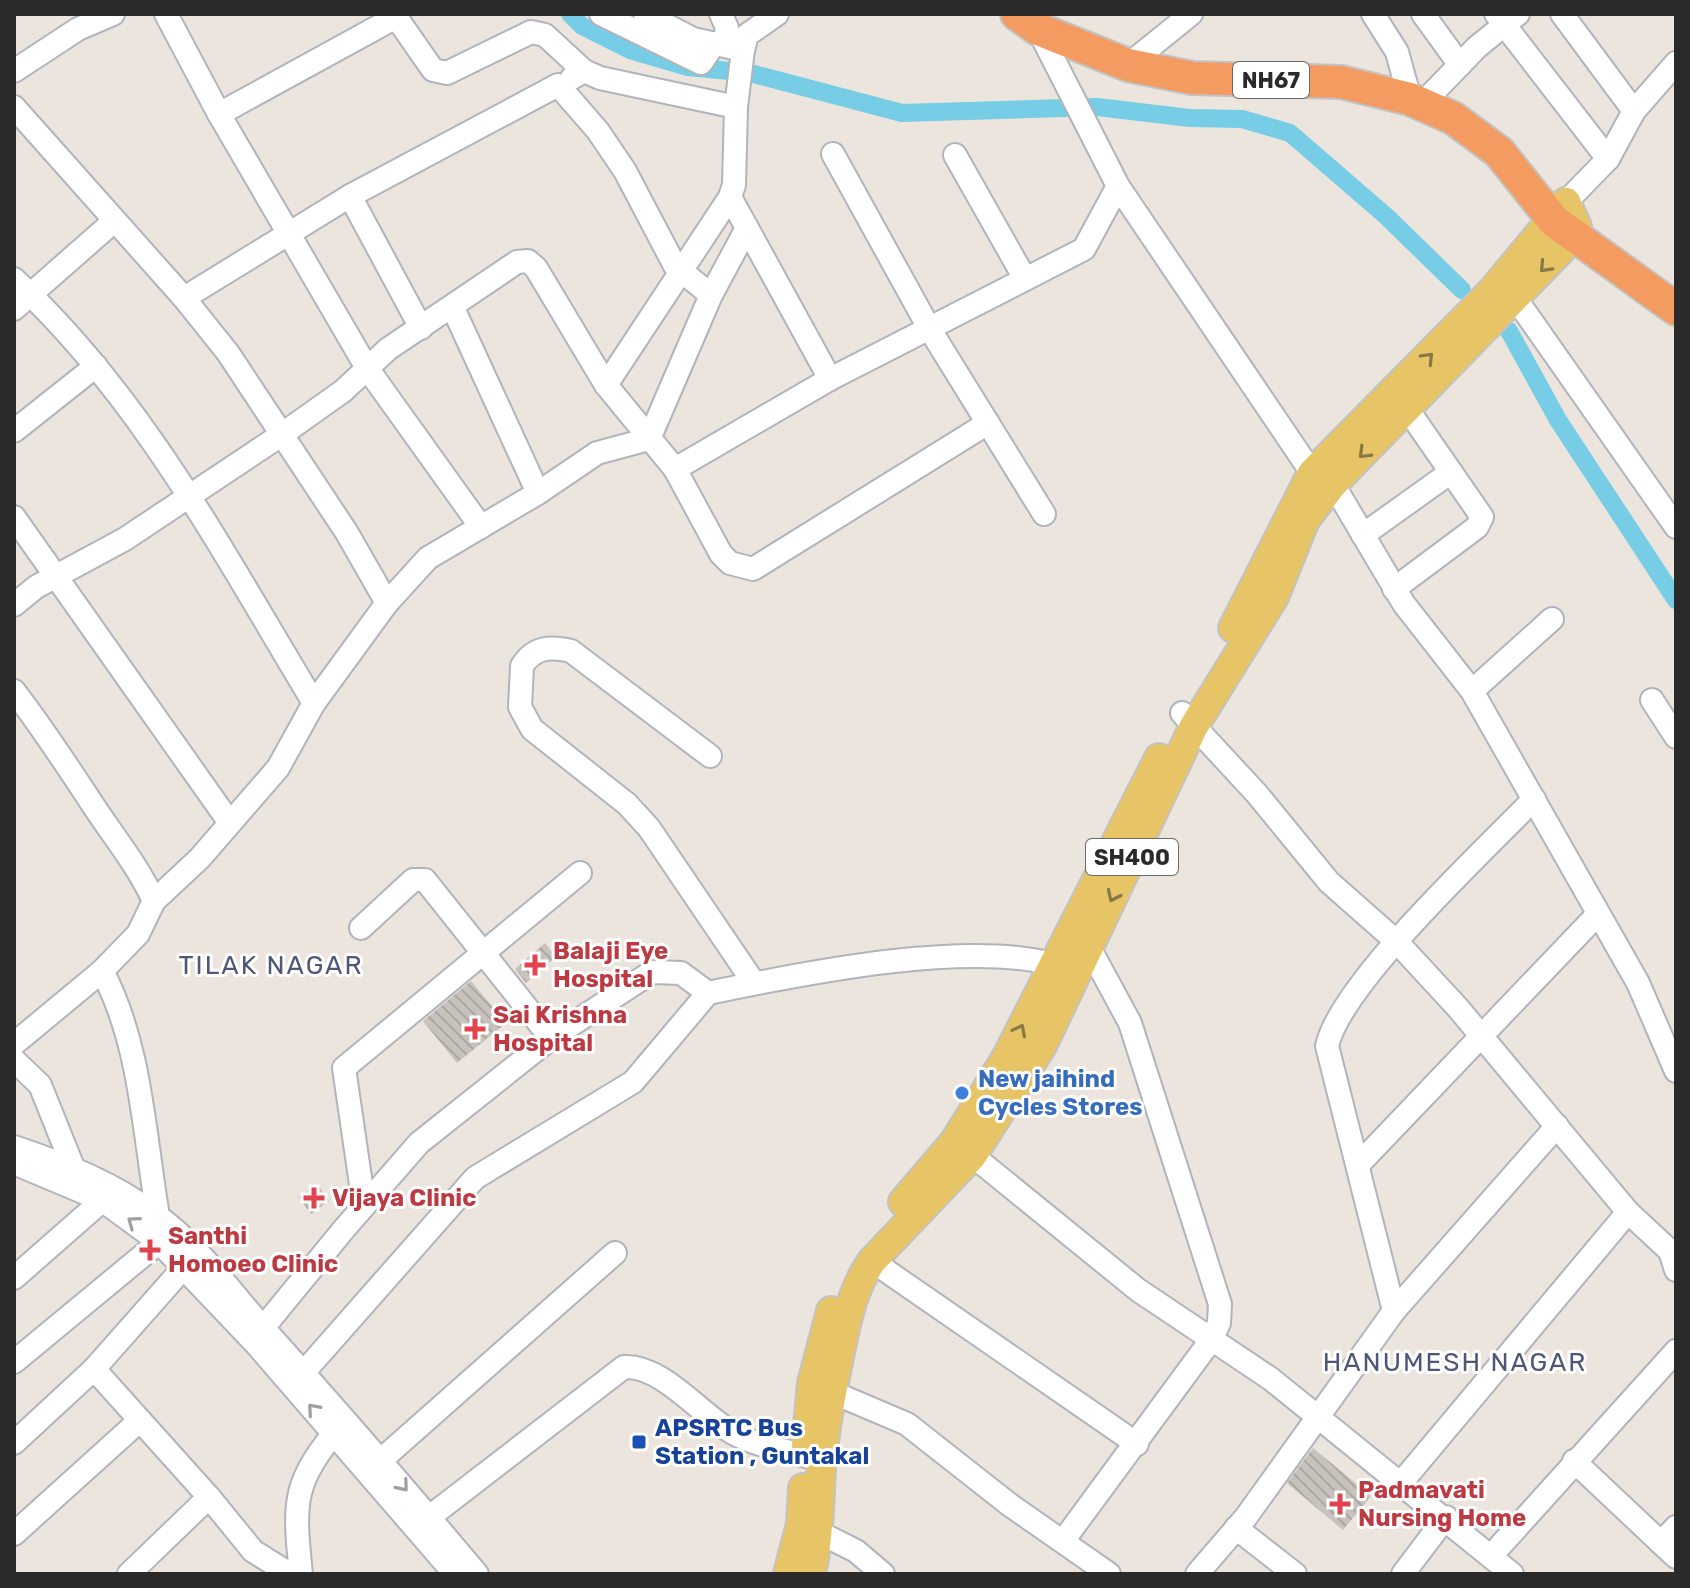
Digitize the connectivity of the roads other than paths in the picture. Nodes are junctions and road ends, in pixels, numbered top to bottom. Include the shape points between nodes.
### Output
1 (113, 14) edge
2 (166, 14) edge
3 (601, 14) edge
4 (645, 14) edge
5 (721, 14) edge
6 (777, 14) edge
7 (1191, 14) edge
8 (1373, 14) edge
9 (1562, 14) edge
10 (395, 16) edge
11 (1435, 18) edge
12 (1506, 18) edge
13 (84, 19) edge
14 (1028, 22) edge
15 (731, 49) junction
16 (1676, 63) edge
17 (1128, 65) junction
18 (1460, 65) junction
19 (14, 71) edge
20 (584, 71) junction
21 (558, 85) junction
22 (1416, 102) junction
23 (14, 107) edge
24 (736, 107) junction
25 (1634, 111) junction
26 (219, 114) junction
27 (833, 154) dead end
28 (955, 155) dead end
29 (1608, 159) junction
30 (1118, 186) junction
31 (350, 196) junction
32 (730, 197) junction
33 (1564, 220) junction
34 (113, 222) junction
35 (747, 228) junction
36 (289, 234) junction
37 (680, 272) junction
38 (1024, 277) junction
39 (14, 279) edge
40 (1676, 285) edge
41 (711, 295) junction
42 (184, 298) junction
43 (1516, 299) junction
44 (23, 302) edge
45 (453, 308) junction
46 (1676, 309) edge
47 (421, 328) junction
48 (929, 328) junction
49 (96, 366) junction
50 (367, 368) junction
51 (830, 379) junction
52 (606, 385) junction
53 (1408, 410) junction
54 (988, 423) junction
55 (14, 431) edge
56 (281, 435) junction
57 (649, 439) junction
58 (675, 469) junction
59 (1451, 472) junction
60 (1323, 479) junction
61 (538, 493) junction
62 (188, 496) junction
63 (1044, 514) dead end
64 (14, 517) edge
65 (481, 527) junction
66 (1676, 527) edge
67 (1363, 535) junction
68 (56, 577) junction
69 (1394, 589) junction
70 (387, 603) junction
71 (14, 605) edge
72 (1552, 619) dead end
73 (14, 691) edge
74 (1472, 691) junction
75 (1652, 700) dead end
76 (314, 703) junction
77 (1188, 719) junction
78 (1676, 737) edge
79 (710, 756) dead end
80 (1534, 799) junction
81 (230, 823) junction
82 (580, 873) dead end
83 (154, 901) junction
84 (1597, 915) junction
85 (1074, 922) junction
86 (361, 928) dead end
87 (1397, 942) junction
88 (483, 952) junction
89 (1073, 960) junction
90 (102, 971) junction
91 (754, 983) junction
92 (708, 993) junction
93 (1481, 1037) junction
94 (551, 1038) junction
95 (14, 1044) edge
96 (14, 1060) edge
97 (1676, 1071) edge
98 (1557, 1126) junction
99 (14, 1147) edge
100 (963, 1148) junction
101 (14, 1163) edge
102 (1358, 1165) junction
103 (73, 1167) junction
104 (109, 1194) junction
105 (364, 1205) junction
106 (1628, 1212) junction
107 (164, 1229) junction
108 (615, 1253) dead end
109 (872, 1261) junction
110 (185, 1266) junction
111 (1676, 1270) edge
112 (14, 1278) edge
113 (1394, 1311) junction
114 (263, 1328) junction
115 (1211, 1340) junction
116 (1676, 1351) edge
117 (14, 1362) edge
118 (94, 1369) junction
119 (304, 1372) junction
120 (822, 1388) junction
121 (1320, 1418) junction
122 (138, 1422) junction
123 (340, 1426) junction
124 (14, 1443) edge
125 (1137, 1444) junction
126 (814, 1458) junction
127 (381, 1460) junction
128 (1574, 1461) junction
129 (1401, 1483) junction
130 (209, 1497) junction
131 (1446, 1517) junction
132 (422, 1523) junction
133 (1236, 1528) junction
134 (810, 1529) junction
135 (14, 1534) edge
136 (1063, 1541) junction
137 (1671, 1542) edge
138 (1491, 1556) junction
139 (129, 1574) edge
140 (290, 1574) edge
141 (301, 1574) edge
142 (455, 1574) edge
143 (477, 1574) edge
144 (788, 1574) edge
145 (811, 1574) edge
146 (883, 1574) edge
147 (1109, 1574) edge
148 (1197, 1574) edge
149 (1295, 1574) edge
150 (1403, 1574) edge
151 (1512, 1574) edge

1 - 13 street
2 - 26 street
3 - 15 street via 701,63
4 - 15 street via 678,33
5 - 15 street
6 - 15 street
7 - 17 street
8 - 22 street via 1397,52
9 - 25 street
10 - 20 street via 440,73 531,32 545,35
10 - 26 street
11 - 18 street
12 - 18 street
12 - 29 street
13 - 19 street
14 - 17 highway, NH67
14 - 30 street
15 - 24 street via 740,84
16 - 25 street
17 - 22 highway, NH67 via 1192,78 1341,82
18 - 22 street
20 - 21 street
20 - 24 street
21 - 31 street
21 - 37 street via 625,171
22 - 33 highway, NH67 via 1453,118 1514,168
23 - 34 street
24 - 32 street
25 - 29 street
26 - 36 street
27 - 48 street
28 - 38 street
29 - 33 street
30 - 38 street via 1084,249
30 - 60 street
31 - 36 street
31 - 47 street
32 - 35 street
32 - 37 street
33 - 40 highway, NH67 via 1581,217
33 -> 43 main road, SH400
33 - 46 highway, NH67
60 -> 33 main road, SH400 via 1492,291
34 - 42 street
34 - 44 street
35 - 41 street
35 - 51 street
36 - 42 street
36 - 50 street
37 - 41 street
37 - 52 street
38 - 48 street
39 - 44 street
41 - 57 street
42 - 56 street via 228,353
43 - 53 main road, SH400
43 - 66 street
44 - 49 street
45 - 47 street
45 - 52 street via 517,262 528,261
45 - 61 street
47 - 50 street
48 - 51 street
48 - 54 street
49 - 55 street
49 - 62 street
50 - 56 street
50 - 65 street
51 - 58 street
52 - 57 street
53 - 59 street
53 -> 60 main road, SH400
54 - 58 street via 753,569 730,563 721,554
54 - 63 street
56 - 62 street
56 - 70 street
57 - 58 street
57 - 61 street via 597,453
59 - 67 street
59 - 69 street via 1481,523
60 - 67 street
60 - 77 main road, SH400 via 1243,610
61 - 65 street
62 - 68 street
62 - 76 street
64 - 68 street
65 - 70 street via 428,558
67 - 69 street
68 - 71 street
68 - 81 street
69 - 74 street
70 - 76 street
72 - 74 street
73 - 83 street via 141,872
74 - 80 street
75 - 78 street
76 - 81 street via 278,768
77 - 85 main road, SH400
77 - 87 street via 1329,882
77 -> 89 main road, SH400
79 - 91 street via 571,651 537,650 522,666 520,707 532,729 627,804 649,828
80 - 84 street
80 - 87 street
81 - 83 street
82 - 88 street
83 - 90 street via 138,934
84 - 93 street
84 - 97 street via 1638,983
85 - 89 main road, SH400
85 - 89 street
86 - 88 street via 420,877
87 - 93 street
87 - 102 street via 1336,1019 1327,1046
88 - 94 street
88 - 105 street via 344,1068
89 - 91 street via 927,960 858,965
89 - 100 main road, SH400 via 1006,1058
89 - 115 street via 1130,1023 1220,1304
90 - 95 street
90 - 107 street via 119,1003 133,1051
91 - 92 street
92 - 94 street via 681,973 652,972
92 - 119 street via 633,1082 475,1178
93 - 98 street
93 - 102 street
94 - 105 street via 419,1143
96 - 103 street via 46,1096
98 - 106 street
98 - 113 street
99 - 103 street
100 - 109 main road, SH400
100 - 115 street via 1138,1290
100 - 120 main road, SH400 via 860,1247 842,1276
101 - 104 street
102 - 113 street
103 - 104 street
104 - 107 street
104 - 112 street
105 - 114 street
106 - 111 street via 1670,1251
106 - 129 street
107 - 110 street
107 - 114 street via 194,1248
107 - 117 street
108 - 127 street
109 - 120 main road, SH400 via 851,1299
109 - 125 street
110 - 118 street
123 -> 110 street
113 - 121 street
114 - 119 street
115 - 121 street
115 - 125 street
116 - 128 street
118 - 122 street
118 - 124 street
119 - 123 street
120 - 126 main road, SH400
120 - 136 street via 907,1424
121 - 129 street
121 - 133 street
122 - 130 street
122 - 135 street
123 - 127 street
123 - 132 street
123 - 141 street via 307,1468 298,1490 295,1526
125 - 136 street
126 - 132 street via 731,1432 654,1374 624,1367
126 - 134 main road, SH400
127 -> 132 street
128 - 137 street
128 - 138 street
129 - 131 street
130 - 139 street
130 - 140 street via 253,1551
131 - 138 street
131 - 150 street
132 - 142 street
132 - 143 street
133 - 148 street
133 - 149 street
134 - 144 main road, SH400
134 - 145 main road, SH400
134 - 146 street via 856,1551
136 - 147 street
138 - 151 street

